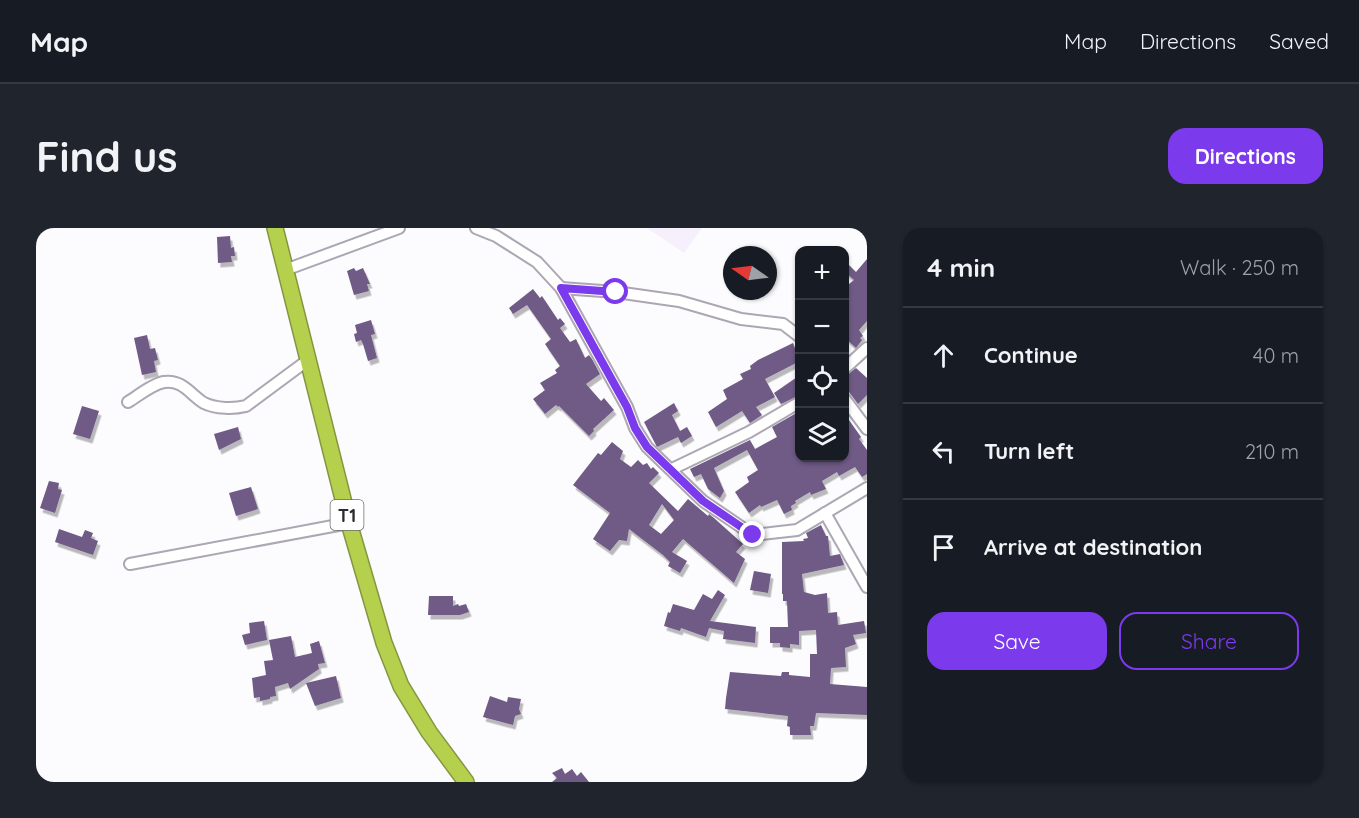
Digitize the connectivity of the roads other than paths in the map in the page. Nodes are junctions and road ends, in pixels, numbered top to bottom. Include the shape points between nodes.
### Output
1 (275, 228) edge
2 (476, 228) edge
3 (396, 229) edge
4 (285, 270) junction
5 (561, 288) junction
6 (795, 333) edge
7 (867, 348) edge
8 (308, 360) junction
9 (849, 364) edge
10 (128, 402) dead end
11 (795, 405) edge
12 (849, 405) edge
13 (867, 429) edge
14 (672, 469) junction
15 (867, 488) edge
16 (825, 513) junction
17 (349, 523) junction
18 (130, 564) dead end
19 (867, 587) edge
20 (466, 782) edge

1 - 4 highway, T1
2 - 5 street via 537,262
3 - 4 street
4 - 8 highway, T1
5 - 6 street via 679,301 741,320 783,324
5 - 14 street via 635,428 647,447
7 - 9 street
8 - 10 street via 246,406 206,404 173,382 162,382
8 - 17 highway, T1
11 - 14 street
12 - 13 street
14 - 16 street via 703,501 753,535 796,530
15 - 16 street
16 - 19 street
17 - 18 street
17 - 20 highway, T1 via 384,643 401,686

